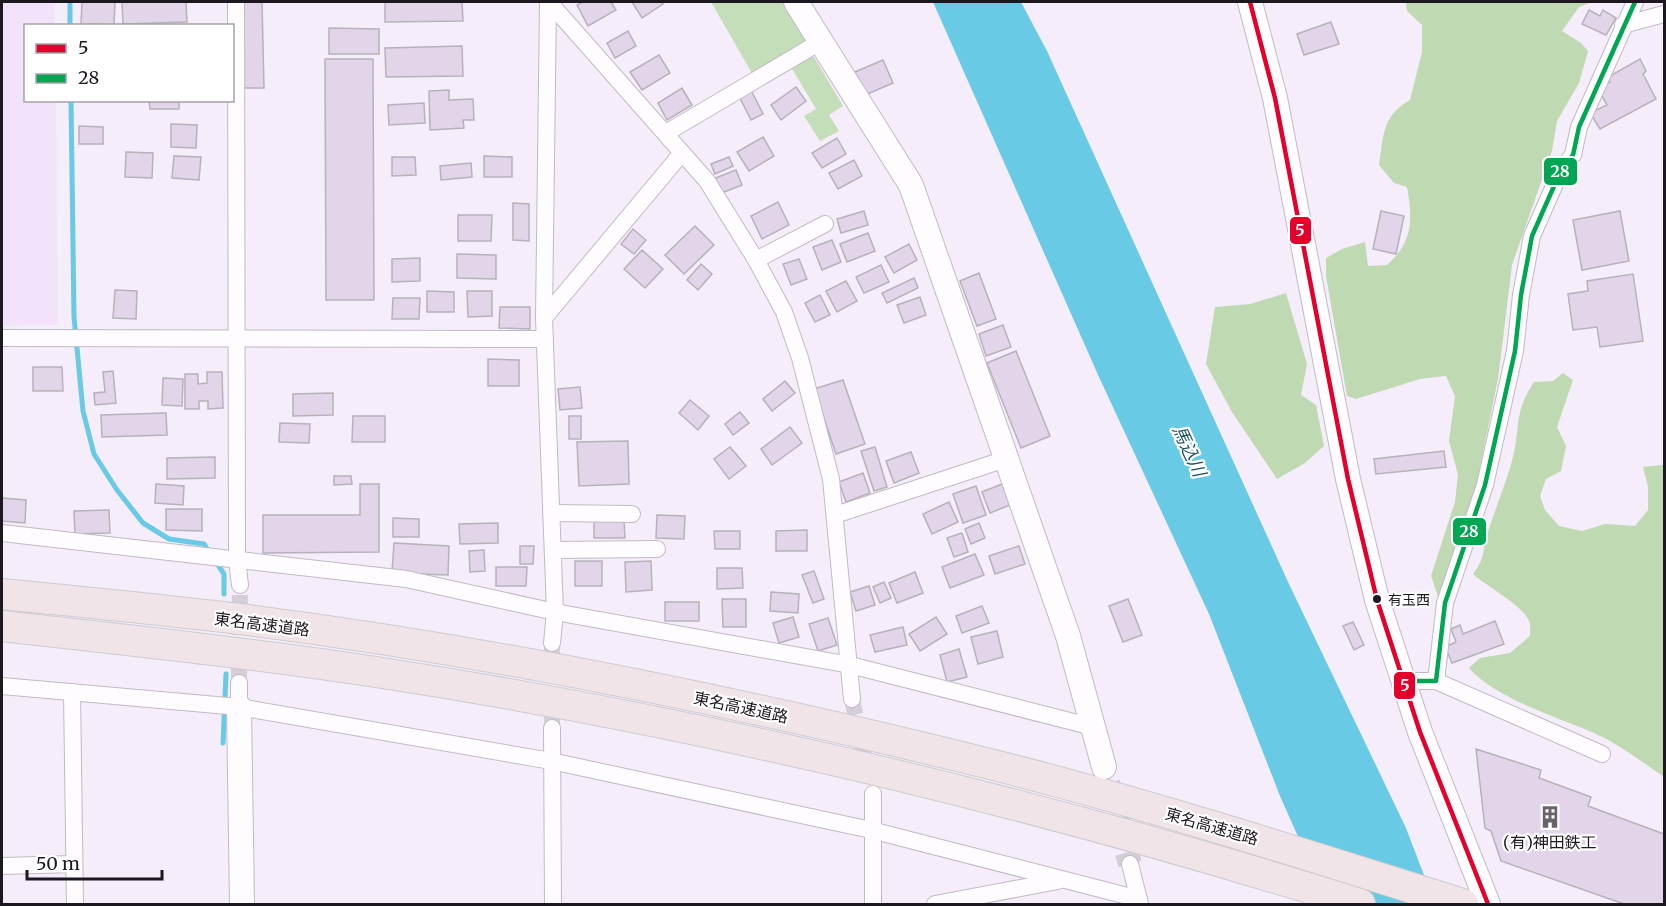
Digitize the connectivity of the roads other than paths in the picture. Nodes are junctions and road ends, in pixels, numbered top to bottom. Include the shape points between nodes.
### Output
1 (236, 2) edge
2 (549, 2) edge
3 (796, 2) edge
4 (1250, 2) edge
5 (1635, 2) edge
6 (1665, 15) edge
7 (1623, 25) junction
8 (820, 42) junction
9 (666, 133) junction
10 (682, 153) junction
11 (825, 224) dead end
12 (756, 260) junction
13 (544, 318) junction
14 (236, 337) junction
15 (2, 338) edge
16 (545, 339) junction
17 (1006, 459) junction
18 (551, 513) junction
19 (632, 514) dead end
20 (835, 515) junction
21 (2, 533) edge
22 (657, 549) dead end
23 (553, 550) junction
24 (232, 560) junction
25 (240, 585) tunnel mouth
26 (2, 594) edge
27 (555, 612) junction
28 (2, 626) edge
29 (552, 643) tunnel mouth
30 (850, 665) junction
31 (1404, 681) junction
32 (1436, 681) junction
33 (239, 683) tunnel mouth
34 (2, 686) edge
35 (72, 692) junction
36 (852, 699) tunnel mouth
37 (238, 707) junction
38 (1093, 727) junction
39 (552, 728) tunnel mouth
40 (1602, 754) dead end
41 (551, 760) junction
42 (1104, 767) tunnel mouth
43 (873, 794) tunnel mouth
44 (871, 830) junction
45 (74, 864) junction
46 (1130, 864) tunnel mouth
47 (2, 866) edge
48 (1063, 880) junction
49 (1139, 902) edge
50 (75, 904) edge
51 (242, 904) edge
52 (553, 904) edge
53 (873, 904) edge
54 (935, 904) edge
55 (1360, 904) edge
56 (1463, 904) edge
57 (1488, 904) edge

1 - 14 street
2 - 9 street
2 - 13 street
3 - 8 street
4 - 31 street via 1275,98 1348,478 1377,600
5 - 7 street
6 - 7 street
7 - 32 street via 1579,127 1573,155 1563,168 1532,236 1515,351 1485,485 1445,603
8 - 9 street
8 - 17 street via 911,185
9 - 10 street
10 - 12 street via 707,181
10 - 13 street
11 - 12 street
12 - 20 street via 784,312 800,358 831,479
13 - 16 street
14 - 15 street
14 - 16 street
14 - 24 street
16 - 18 street
17 - 20 street
17 - 38 street via 1068,636
18 - 19 street
18 - 23 street
20 - 30 street
21 - 24 street
22 - 23 street
23 - 27 street
24 - 25 street
24 - 27 street via 406,579
26 - 56 highway, 東名高速道路 via 269,623 681,694 996,766 1243,834
27 - 29 street
27 - 30 street
28 - 55 highway, 東名高速道路 via 376,672 673,725 988,796
30 - 36 street
30 - 38 street
31 - 32 street
31 - 57 street via 1420,732
32 - 40 street
33 - 37 street
34 - 35 street
35 - 37 street
35 - 45 street
37 - 41 street
37 - 51 street
38 - 42 street
39 - 41 street
41 - 44 street
41 - 52 street
43 - 44 street
44 - 48 street
44 - 53 street
45 - 47 street
45 - 50 street
46 - 49 street
48 - 49 street
48 - 54 street

